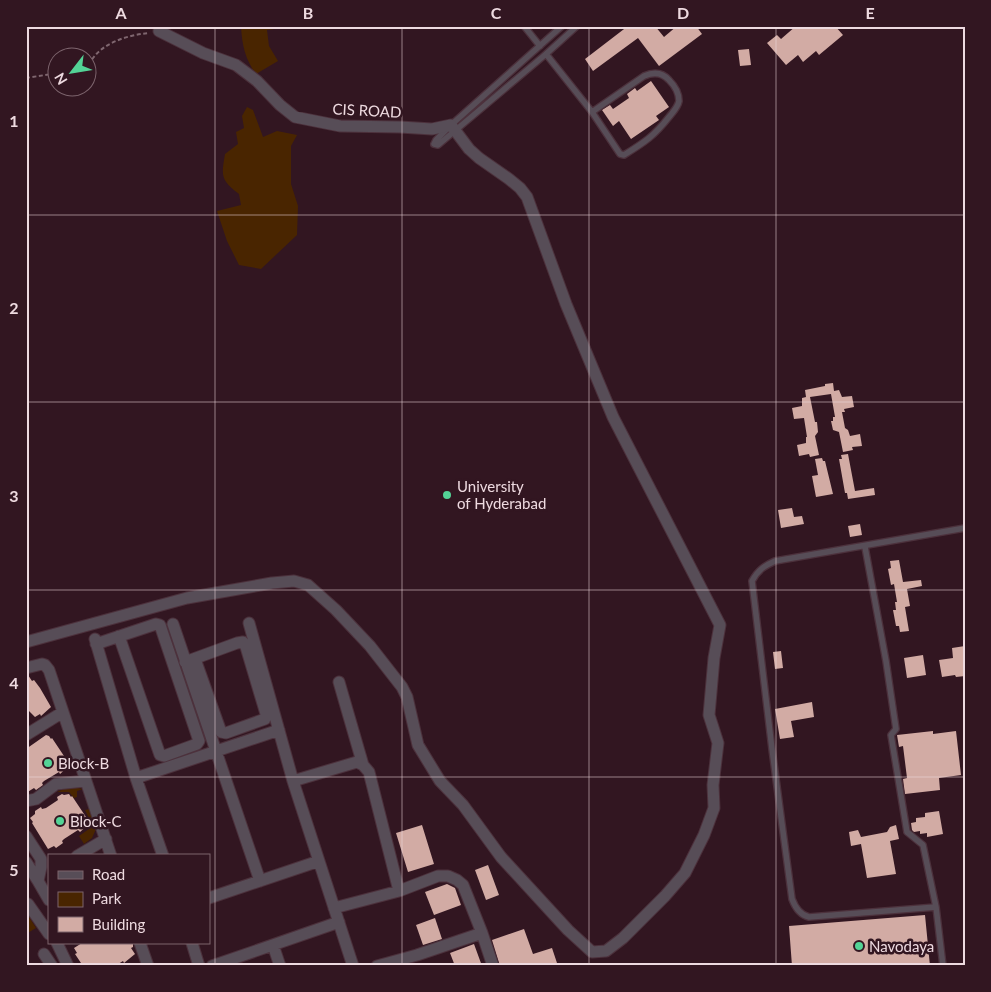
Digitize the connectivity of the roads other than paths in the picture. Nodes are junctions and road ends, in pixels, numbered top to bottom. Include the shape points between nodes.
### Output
1 (524, 26) edge
2 (562, 26) edge
3 (577, 26) edge
4 (159, 31) road end
5 (540, 46) junction
6 (546, 54) junction
7 (592, 112) junction
8 (453, 127) junction
9 (965, 528) edge
10 (866, 547) junction
11 (249, 623) dead end
12 (173, 624) dead end
13 (120, 636) junction
14 (26, 642) edge
15 (190, 660) junction
16 (26, 668) edge
17 (339, 682) dead end
18 (63, 712) junction
19 (279, 730) junction
20 (26, 735) edge
21 (215, 751) junction
22 (363, 765) junction
23 (136, 778) junction
24 (86, 781) junction
25 (293, 782) junction
26 (26, 802) edge
27 (26, 836) edge
28 (106, 839) junction
29 (80, 854) edge
30 (110, 854) edge
31 (162, 854) edge
32 (45, 861) edge
33 (319, 861) junction
34 (26, 862) edge
35 (38, 881) junction
36 (260, 881) junction
37 (399, 891) junction
38 (48, 898) edge
39 (210, 898) edge
40 (28, 904) dead end
41 (936, 907) junction
42 (334, 908) junction
43 (339, 922) junction
44 (48, 933) edge
45 (482, 933) junction
46 (58, 944) edge
47 (140, 944) edge
48 (192, 944) edge
49 (273, 945) junction
50 (44, 954) dead end
51 (419, 960) edge
52 (146, 965) edge
53 (194, 965) edge
54 (52, 966) edge
55 (68, 966) edge
56 (212, 966) edge
57 (280, 966) edge
58 (353, 966) edge
59 (377, 966) edge
60 (492, 966) edge
61 (943, 966) edge

1 - 5 lane
2 - 5 lane
3 - 6 lane
4 - 8 street, CIS ROAD via 236,65 295,117 340,126
5 - 8 lane
6 - 7 lane
6 - 8 lane
7 - 7 lane via 620,154 624,154 657,132 677,107 678,96 666,77 651,73
8 - 14 street via 469,149 509,178 527,198 613,417 720,625 709,715 718,743 714,808 685,873 624,938 606,951 592,952 501,857 463,805 440,780 418,745 402,687 370,646 308,585 294,581 272,583 187,598
9 - 10 lane
10 - 41 lane via 896,729 891,735 907,832 923,844
10 - 41 lane via 776,561 764,566 752,581 792,899 803,915 809,917
11 - 19 street
12 - 15 street
13 - 13 street via 156,624 161,626 199,741 197,744 160,755
13 - 23 street via 96,641
15 - 15 street via 243,642 265,719 222,732
15 - 21 street
16 - 18 street via 42,664 48,667
17 - 22 street
18 - 20 street
18 - 24 street
19 - 21 street
19 - 25 street
21 - 23 street
21 - 36 street
22 - 25 street via 357,762
22 - 37 street via 369,772
23 - 31 street
24 - 26 street via 56,784 36,799
24 - 28 street
25 - 33 street
27 - 32 street
28 - 29 street
28 - 30 street
32 - 35 street
33 - 36 street
33 - 42 street
34 - 35 street
35 - 38 street
36 - 39 street
37 - 42 street
37 - 45 street via 438,876 457,880 463,885
40 - 44 street
41 - 61 lane
42 - 43 street
43 - 49 street
43 - 58 street
45 - 51 street
45 - 60 street
46 - 55 street
47 - 52 street
48 - 53 street
49 - 56 street
49 - 57 street
50 - 54 street
51 - 59 street

